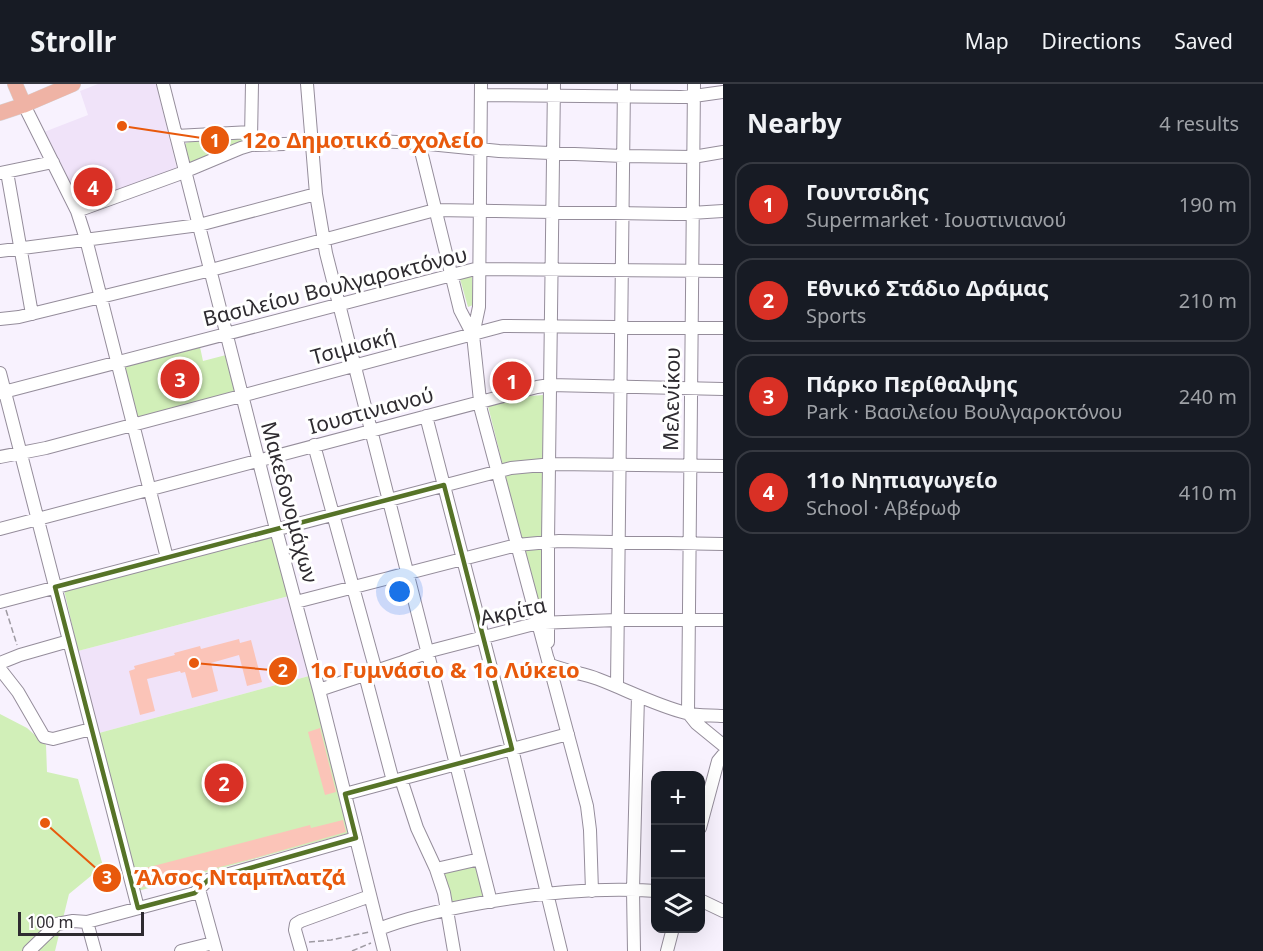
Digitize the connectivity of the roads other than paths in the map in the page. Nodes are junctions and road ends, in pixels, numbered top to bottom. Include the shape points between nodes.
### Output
1 (15, 84) edge
2 (73, 84) edge
3 (163, 84) edge
4 (252, 84) edge
5 (307, 84) edge
6 (481, 90) edge
7 (554, 90) edge
8 (624, 90) edge
9 (694, 90) edge
10 (723, 92) edge
11 (24, 105) junction
12 (0, 113) edge
13 (251, 132) junction
14 (176, 136) junction
15 (311, 142) junction
16 (419, 143) junction
17 (251, 145) junction
18 (480, 149) junction
19 (723, 152) edge
20 (553, 153) junction
21 (623, 156) junction
22 (693, 157) junction
23 (52, 162) junction
24 (185, 171) junction
25 (4, 172) edge
26 (316, 194) junction
27 (435, 210) junction
28 (480, 210) junction
29 (76, 211) junction
30 (723, 211) edge
31 (552, 212) junction
32 (622, 213) junction
33 (693, 213) junction
34 (199, 225) junction
35 (86, 239) junction
36 (324, 240) junction
37 (21, 248) junction
38 (0, 250) edge
39 (479, 268) junction
40 (552, 269) junction
41 (211, 270) junction
42 (622, 270) junction
43 (692, 271) junction
44 (723, 271) edge
45 (452, 274) junction
46 (101, 297) junction
47 (339, 304) junction
48 (32, 314) junction
49 (0, 319) edge
50 (551, 326) junction
51 (621, 327) junction
52 (692, 327) junction
53 (723, 328) edge
54 (226, 334) junction
55 (473, 334) junction
56 (117, 362) junction
57 (355, 366) junction
58 (0, 373) edge
59 (550, 385) junction
60 (620, 387) junction
61 (691, 388) junction
62 (723, 389) edge
63 (2, 392) edge
64 (242, 396) junction
65 (480, 402) junction
66 (426, 416) junction
67 (133, 424) junction
68 (371, 430) junction
69 (314, 446) junction
70 (20, 452) junction
71 (0, 457) edge
72 (259, 460) junction
73 (550, 464) junction
74 (619, 465) junction
75 (690, 466) junction
76 (723, 466) edge
77 (498, 471) junction
78 (444, 485) junction
79 (150, 489) junction
80 (389, 500) junction
81 (333, 514) junction
82 (37, 519) junction
83 (0, 529) edge
84 (276, 529) junction
85 (548, 541) junction
86 (618, 542) junction
87 (690, 543) junction
88 (723, 544) edge
89 (518, 545) junction
90 (168, 558) junction
91 (463, 558) junction
92 (407, 573) junction
93 (55, 587) junction
94 (353, 587) junction
95 (2, 601) edge
96 (296, 602) junction
97 (617, 620) junction
98 (689, 620) junction
99 (723, 620) edge
100 (543, 622) junction
101 (483, 637) junction
102 (69, 641) junction
103 (428, 653) junction
104 (0, 663) edge
105 (549, 664) junction
106 (0, 669) edge
107 (370, 673) junction
108 (616, 687) junction
109 (319, 690) junction
110 (638, 696) junction
111 (688, 714) junction
112 (723, 716) edge
113 (92, 729) junction
114 (568, 734) junction
115 (723, 745) edge
116 (512, 749) junction
117 (723, 755) edge
118 (456, 764) junction
119 (397, 780) junction
120 (345, 794) junction
121 (701, 825) edge
122 (356, 838) junction
123 (480, 859) junction
124 (436, 869) junction
125 (199, 889) junction
126 (633, 890) junction
127 (592, 891) junction
128 (651, 891) edge
129 (548, 894) junction
130 (370, 896) junction
131 (490, 902) junction
132 (705, 902) edge
133 (138, 908) junction
134 (447, 909) junction
135 (723, 911) edge
136 (87, 922) junction
137 (672, 933) edge
138 (381, 940) edge
139 (214, 947) edge
140 (300, 947) edge
141 (28, 951) edge
142 (95, 951) edge
143 (181, 951) edge
144 (454, 951) edge
145 (561, 951) edge
146 (634, 951) edge
147 (667, 951) edge

1 - 11 main road
2 - 11 main road
3 - 14 street, Μακεδονομάχων
4 - 13 street
5 - 15 street
6 - 7 street
6 - 18 street
7 - 8 street
7 - 20 street
8 - 9 street
8 - 21 street
9 - 10 street
9 - 22 street, Μελενίκου
11 - 12 main road
11 - 23 street
13 - 14 street
13 - 17 street
14 - 24 street, Μακεδονομάχων
15 - 16 street
15 - 17 street
15 - 26 street
16 - 18 street
16 - 27 street
17 - 24 street
18 - 20 street
18 - 28 street
19 - 22 street
20 - 21 street
20 - 31 street
21 - 22 street
21 - 32 street
22 - 33 street, Μελενίκου
23 - 25 street
23 - 29 street
24 - 29 street
24 - 34 street, Μακεδονομάχων
25 - 37 street
26 - 34 street
26 - 36 street
27 - 28 street
27 - 36 street
27 - 45 street
28 - 31 street
28 - 39 street
29 - 35 street
30 - 33 street
31 - 32 street
31 - 40 street
32 - 33 street
32 - 42 street
33 - 43 street, Μελενίκου
34 - 35 street
34 - 41 street, Μακεδονομάχων
35 - 37 street
35 - 46 street
36 - 41 street
36 - 47 street
37 - 38 street
37 - 48 street
39 - 40 street, Βασιλείου Βουλγαροκτόνου
39 - 45 street, Βασιλείου Βουλγαροκτόνου
39 - 55 street via 479,307
40 - 42 street, Βασιλείου Βουλγαροκτόνου
40 - 50 street
41 - 46 street
41 - 54 street, Μακεδονομάχων
42 - 43 street, Βασιλείου Βουλγαροκτόνου
42 - 51 street
43 - 44 street, Βασιλείου Βουλγαροκτόνου
43 - 52 street, Μελενίκου
45 - 47 street, Βασιλείου Βουλγαροκτόνου
45 - 55 street via 461,314
46 - 48 street
46 - 56 street
47 - 54 street, Βασιλείου Βουλγαροκτόνου
47 - 57 street
48 - 49 street
50 - 51 street, Τσιμισκή
50 - 55 street, Τσιμισκή via 506,326
50 - 59 street
51 - 52 street, Τσιμισκή
51 - 60 street
52 - 53 street, Τσιμισκή
52 - 61 street, Μελενίκου
54 - 56 street, Βασιλείου Βουλγαροκτόνου
54 - 64 street, Μακεδονομάχων
55 - 57 street, Τσιμισκή
55 - 65 street
56 - 63 street, Βασιλείου Βουλγαροκτόνου
56 - 67 street
57 - 64 street, Τσιμισκή
57 - 68 street
58 - 63 street
59 - 60 street, Ιουστινιανού
59 - 65 street, Ιουστινιανού
59 - 73 street
60 - 61 street, Ιουστινιανού
60 - 74 street
61 - 62 street, Ιουστινιανού
61 - 75 street, Μελενίκου
63 - 70 street
64 - 67 street, Τσιμισκή
64 - 72 street, Μακεδονομάχων
65 - 66 street, Ιουστινιανού
65 - 77 street
66 - 68 street, Ιουστινιανού
66 - 78 street
67 - 70 street, Τσιμισκή
67 - 79 street
68 - 69 street, Ιουστινιανού
68 - 80 street
69 - 72 street, Ιουστινιανού
69 - 81 street
70 - 71 street, Τσιμισκή
70 - 82 street
72 - 79 street, Ιουστινιανού
72 - 84 street, Μακεδονομάχων
73 - 74 street
73 - 77 street
73 - 85 street
74 - 75 street
74 - 86 street
75 - 76 street
75 - 87 street, Μελενίκου
77 - 78 street
77 - 89 street
78 - 80 street
78 - 91 street
79 - 82 street, Ιουστινιανού
79 - 90 street
80 - 81 street
80 - 92 street
81 - 84 street
81 - 94 street
82 - 83 street, Ιουστινιανού
82 - 93 street
84 - 90 street
84 - 96 street, Μακεδονομάχων
85 - 86 street
85 - 89 street
85 - 100 street
86 - 87 street
86 - 97 street
87 - 88 street
87 - 98 street, Μελενίκου
89 - 91 street
89 - 100 street
90 - 93 street
91 - 92 street
91 - 101 street
92 - 94 street
92 - 103 street
93 - 95 street
93 - 102 street
94 - 96 street
94 - 107 street
96 - 109 street, Μακεδονομάχων
97 - 98 street, Ακρίτα
97 - 100 street, Ακρίτα
97 - 108 street
98 - 99 street, Ακρίτα
98 - 111 street, Μελενίκου
100 - 101 street, Ακρίτα
100 - 105 street
101 - 103 street, Ακρίτα
101 - 116 street
102 - 104 street
102 - 113 street
103 - 107 street, Ακρίτα
103 - 118 street
105 - 108 street
105 - 114 street
106 - 113 street via 45,738
107 - 109 street, Ακρίτα
107 - 119 street
108 - 110 street
109 - 120 street, Μακεδονομάχων
110 - 111 street
110 - 126 street
111 - 112 street
111 - 115 street
113 - 133 street
114 - 116 street
114 - 127 street via 590,818
116 - 118 street
116 - 129 street
117 - 121 street
118 - 119 street
118 - 123 street
119 - 120 street
119 - 124 street
120 - 122 street, Μακεδονομάχων
122 - 125 street via 208,880
122 - 130 street, Μακεδονομάχων
123 - 124 street
123 - 131 street
124 - 134 street
125 - 133 street
125 - 139 street
126 - 127 street
126 - 128 street
126 - 146 street
127 - 129 street
129 - 131 street
129 - 145 street
130 - 138 street, Μακεδονομάχων
130 - 140 street via 298,923 295,928
131 - 134 street
132 - 135 street
133 - 136 street
134 - 138 street via 417,917
134 - 144 street
136 - 141 street via 57,924
136 - 142 street
137 - 147 street
139 - 143 street

